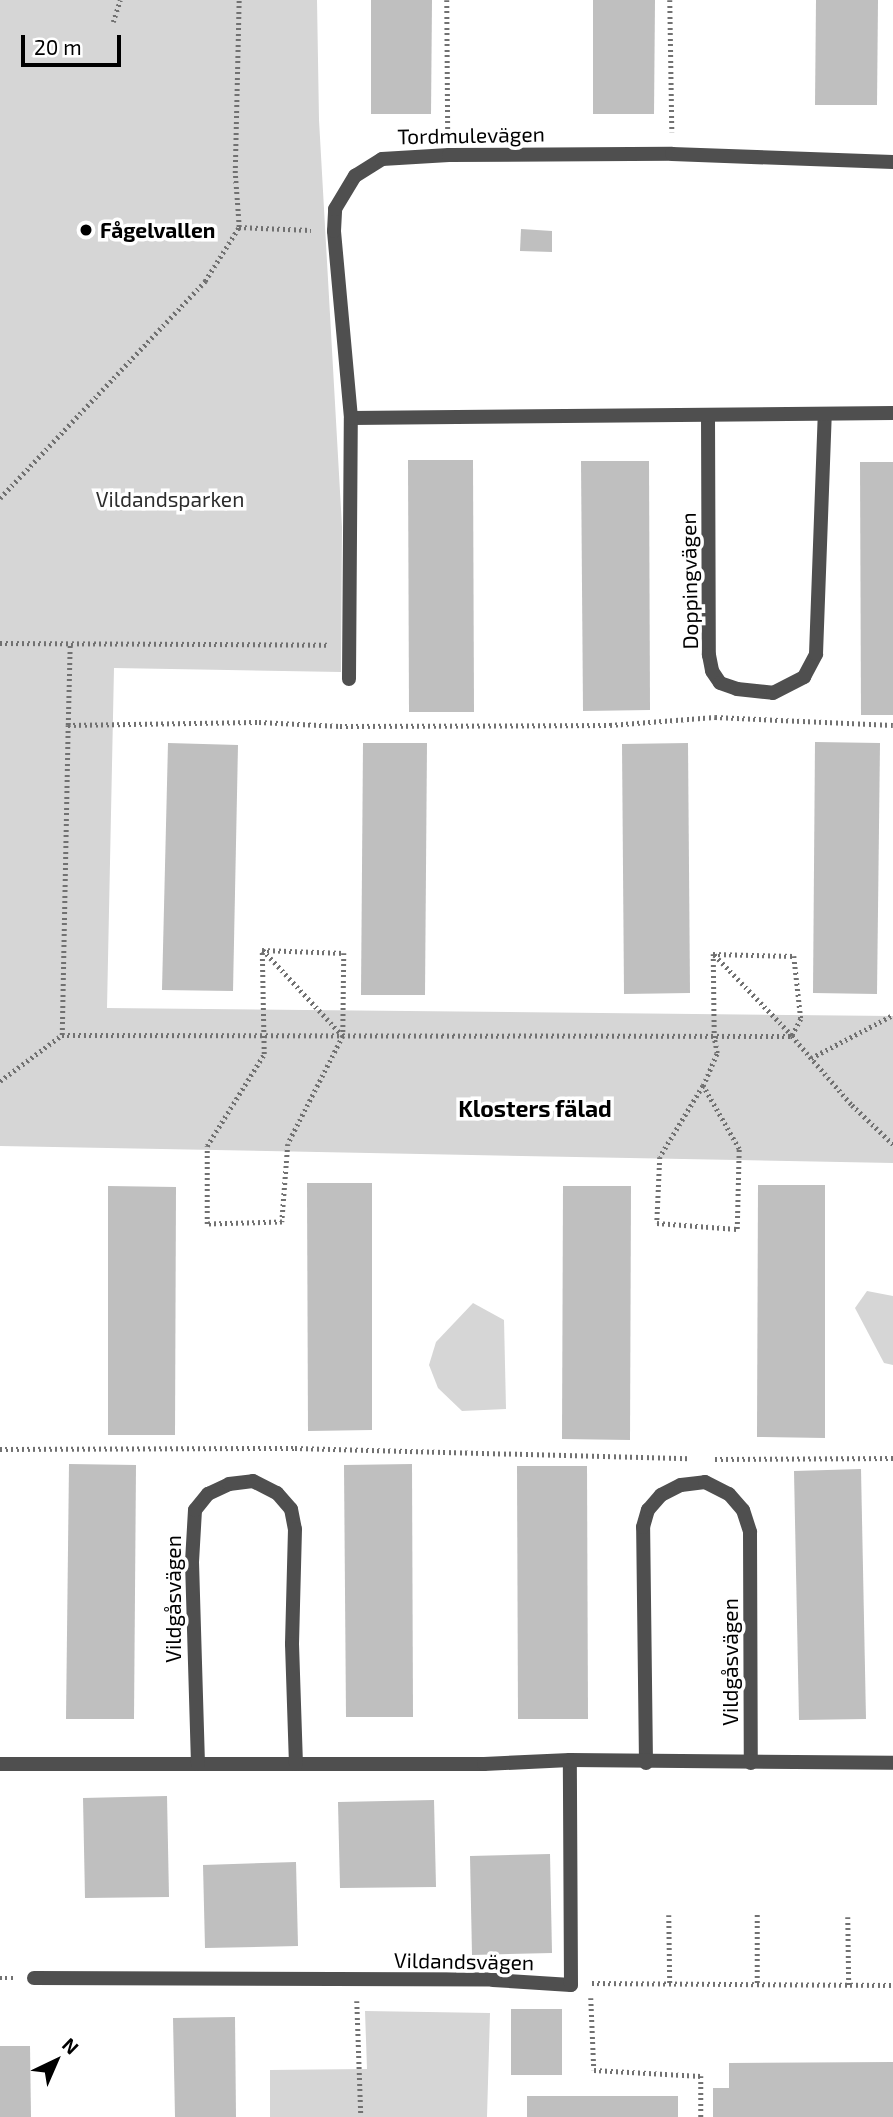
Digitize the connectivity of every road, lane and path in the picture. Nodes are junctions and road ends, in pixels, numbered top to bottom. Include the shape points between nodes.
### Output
1 (120, 0) edge
2 (239, 0) edge
3 (447, 0) edge
4 (670, 0) edge
5 (113, 22) dead end
6 (672, 154) junction
7 (449, 155) junction
8 (893, 162) edge
9 (239, 227) junction
10 (334, 232) junction
11 (893, 413) edge
12 (825, 414) junction
13 (708, 415) junction
14 (351, 418) junction
15 (0, 498) edge
16 (0, 643) edge
17 (70, 643) junction
18 (349, 645) junction
19 (349, 680) dead end
20 (68, 725) junction
21 (893, 725) edge
22 (262, 950) junction
23 (713, 954) junction
24 (893, 1015) edge
25 (62, 1035) junction
26 (265, 1036) junction
27 (343, 1036) junction
28 (793, 1036) junction
29 (714, 1038) junction
30 (811, 1058) junction
31 (0, 1081) edge
32 (703, 1086) junction
33 (893, 1144) edge
34 (0, 1449) edge
35 (893, 1458) edge
36 (570, 1760) junction
37 (646, 1763) junction
38 (751, 1763) junction
39 (893, 1763) edge
40 (0, 1764) edge
41 (198, 1764) junction
42 (296, 1764) junction
43 (758, 1913) dead end
44 (669, 1915) dead end
45 (848, 1917) dead end
46 (34, 1978) dead end
47 (356, 1980) junction
48 (591, 1983) junction
49 (670, 1983) junction
50 (757, 1983) junction
51 (570, 1985) junction
52 (849, 1985) junction
53 (893, 1985) edge
54 (362, 2117) edge
55 (701, 2117) edge

1 - 5 path
2 - 9 path
3 - 7 path
4 - 6 path
6 - 7 street, Tordmulevägen
6 - 8 street, Tordmulevägen
7 - 10 street, Tordmulevägen via 383,159 355,176 335,209
9 - 10 path
9 - 15 path via 205,281
10 - 14 street, Tordmulevägen
11 - 12 street
12 - 13 street
12 - 13 street, Doppingvägen via 816,654 804,677 773,693 720,683 712,671
13 - 14 street
14 - 18 street, Tordmulevägen
16 - 17 path
17 - 18 path
17 - 20 path
18 - 19 street, Tordmulevägen
20 - 21 path via 610,726 715,717
20 - 25 path
22 - 26 path
22 - 27 path
22 - 27 path via 344,953
23 - 28 path
23 - 28 path via 794,956 801,1019
23 - 29 path
24 - 30 path
25 - 26 path
25 - 31 path
26 - 27 path
26 - 27 path via 264,1054 207,1146 207,1224 282,1222 288,1144
27 - 29 path
28 - 29 path
28 - 30 path
29 - 32 path via 717,1053
30 - 33 path
32 - 32 path via 739,1149 737,1229 657,1223 660,1157
34 - 35 path via 295,1448 742,1460
36 - 37 street
36 - 42 street
36 - 51 street
37 - 38 street
37 - 38 street, Vildgåsvägen via 643,1527 648,1510 661,1495 681,1485 705,1482 729,1494 743,1510 750,1532
38 - 39 street
40 - 41 street
41 - 42 street
41 - 42 street, Vildgåsvägen via 192,1562 195,1510 208,1494 229,1484 253,1481 277,1493 291,1508 295,1529
43 - 50 path
44 - 49 path
45 - 52 path
46 - 47 street, Vildandsvägen
47 - 51 street, Vildandsvägen
47 - 54 path
48 - 49 path
48 - 51 path
48 - 55 path via 594,2070 701,2076
49 - 50 path
50 - 52 path
52 - 53 path

